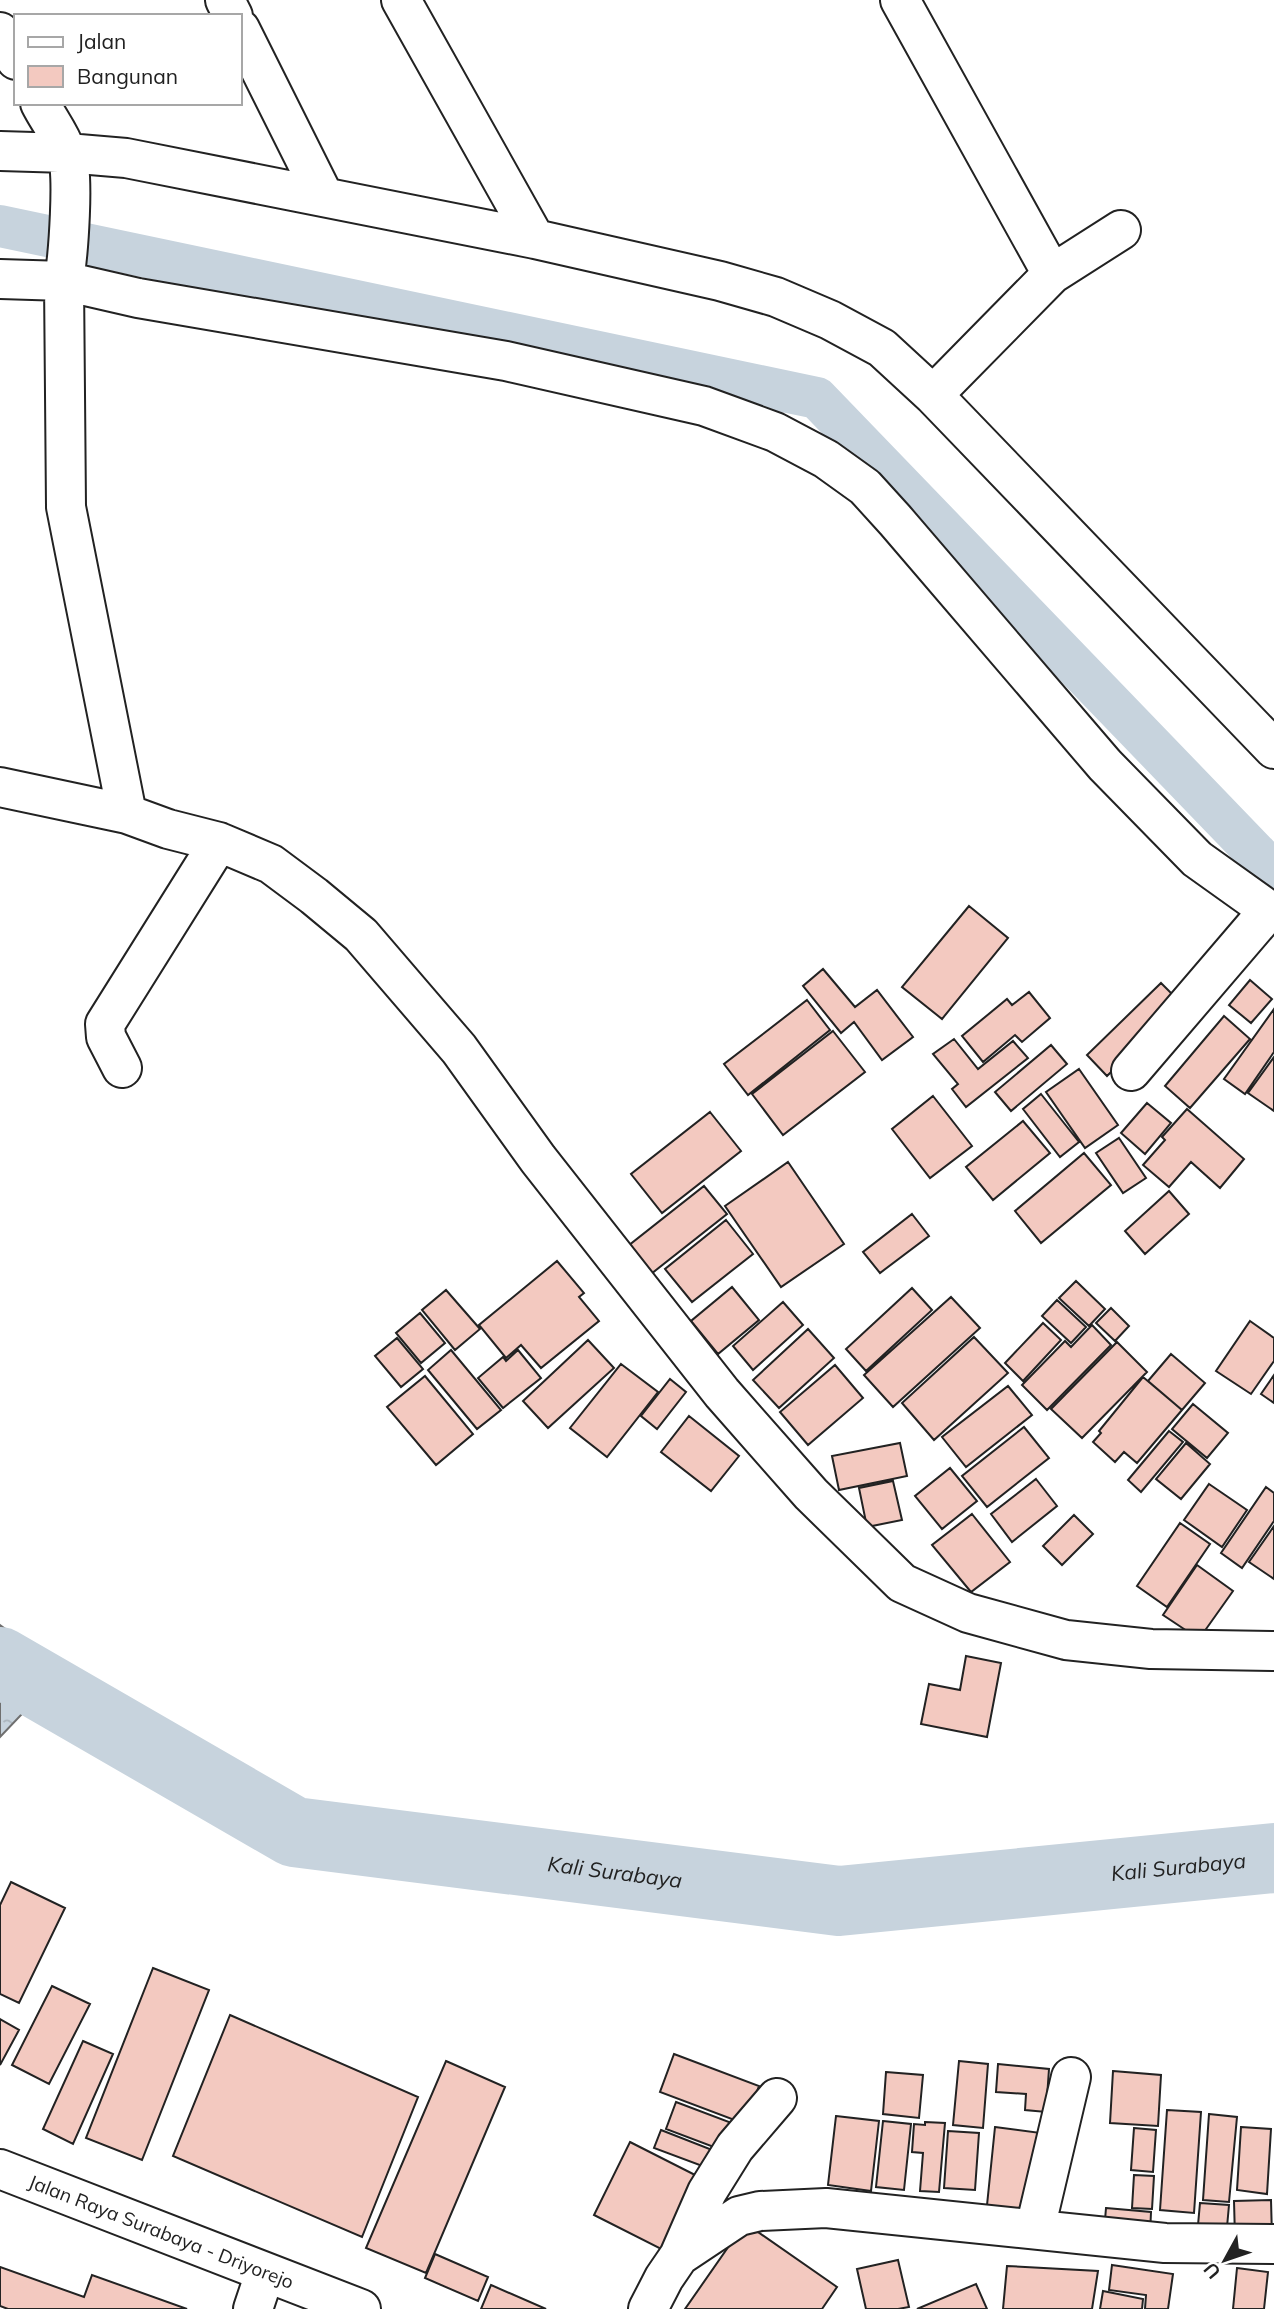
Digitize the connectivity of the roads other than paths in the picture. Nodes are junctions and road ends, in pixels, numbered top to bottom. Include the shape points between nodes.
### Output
1 (401, 0) edge
2 (900, 0) edge
3 (0, 32) edge
4 (242, 33) edge
5 (14, 56) edge
6 (41, 105) edge
7 (0, 151) edge
8 (68, 167) junction
9 (324, 197) junction
10 (1121, 230) dead end
11 (535, 239) junction
12 (66, 269) junction
13 (1052, 274) junction
14 (0, 279) edge
15 (933, 394) junction
16 (1274, 749) edge
17 (0, 787) edge
18 (127, 814) junction
19 (219, 842) junction
20 (1271, 913) edge
21 (122, 1068) dead end
22 (1130, 1071) dead end
23 (1274, 1651) edge
24 (1071, 2077) dead end
25 (777, 2098) dead end
26 (0, 2169) edge
27 (1035, 2229) junction
28 (1274, 2244) edge
29 (679, 2256) junction
30 (265, 2273) junction
31 (253, 2309) edge
32 (361, 2309) edge
33 (648, 2309) edge

1 - 11 street
2 - 13 street
3 - 5 street
4 - 9 street
6 - 8 street
7 - 8 street
8 - 9 street via 126,158
8 - 12 street
9 - 11 street
10 - 13 street
11 - 15 street via 776,298 831,320 882,348
12 - 14 street
12 - 18 street via 66,508
12 - 20 street via 138,298 506,361 704,406 775,432 826,459 864,487 895,520 1105,765 1197,859
13 - 15 street
15 - 16 street
17 - 18 street
18 - 19 street
19 - 21 street via 105,1024 106,1037
19 - 23 street via 271,864 361,935 459,1049 538,1159 722,1393 811,1494 901,1583 968,1613 1066,1640 1150,1649
20 - 22 street
24 - 27 street
25 - 29 street via 735,2147 707,2192
26 - 30 street, Jalan Raya Surabaya - Driyorejo
27 - 28 street via 1165,2243
27 - 29 street via 825,2208 785,2209 739,2216
29 - 33 street
30 - 31 street
30 - 32 street, Jalan Raya Surabaya - Driyorejo

